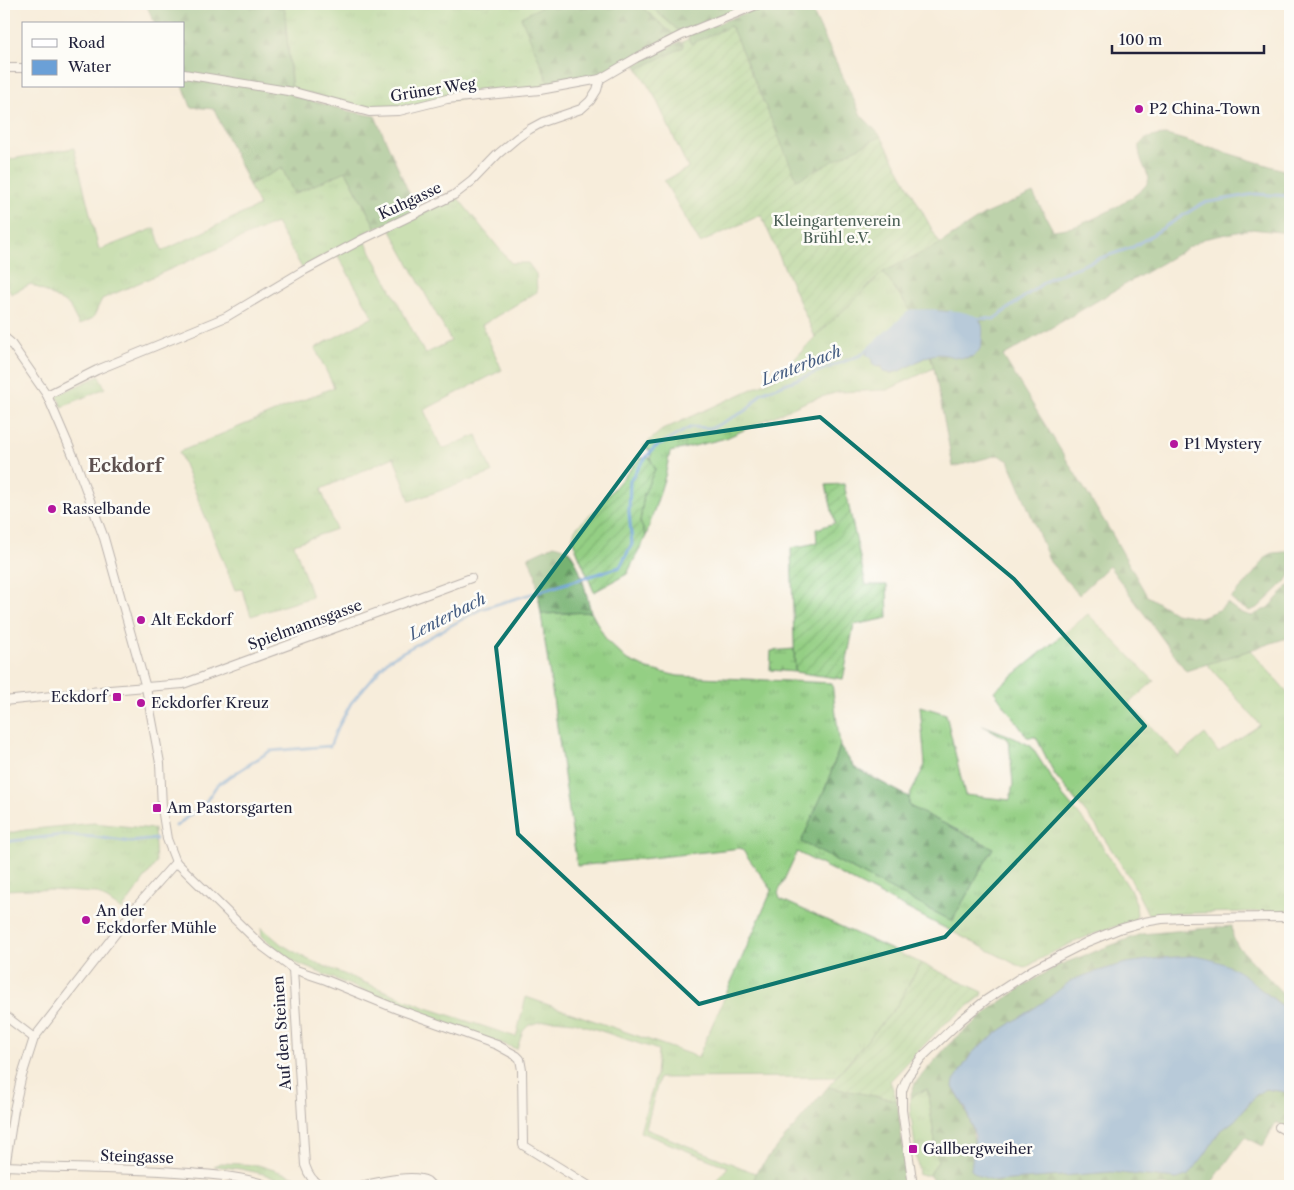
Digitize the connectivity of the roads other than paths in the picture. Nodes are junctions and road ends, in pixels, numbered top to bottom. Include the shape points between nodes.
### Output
1 (759, 4) edge
2 (4, 68) edge
3 (22, 68) edge
4 (185, 74) edge
5 (600, 79) junction
6 (4, 336) edge
7 (47, 395) junction
8 (471, 578) dead end
9 (146, 688) junction
10 (4, 701) edge
11 (176, 862) junction
12 (1290, 917) edge
13 (293, 969) junction
14 (4, 1015) edge
15 (34, 1038) junction
16 (1279, 1127) dead end
17 (1290, 1133) edge
18 (4, 1169) edge
19 (268, 1186) edge
20 (321, 1186) edge
21 (360, 1186) edge
22 (432, 1186) edge
23 (589, 1186) edge
24 (913, 1186) edge

1 - 5 street via 682,35
2 - 3 street
4 - 5 street, Grüner Weg via 294,92 369,112 399,111 447,99 540,90
5 - 7 street, Kuhgasse via 597,90 581,109 530,129 454,196 363,239 226,317 98,370
6 - 7 street
7 - 9 street via 76,460 104,538
8 - 9 street, Spielmannsgasse via 183,684
9 - 10 street, Spielmannsgasse
9 - 11 street via 160,763 162,808
11 - 13 street, Auf den Steinen via 262,946
11 - 15 street via 137,906
12 - 24 street via 1182,918 1135,924 1069,950 986,1000 933,1046 908,1076 902,1092 902,1110
13 - 20 street, Auf den Steinen via 305,1165 308,1174
13 - 23 street via 497,1045 517,1056 522,1070 523,1145
14 - 15 street
15 - 18 street via 21,1079
16 - 17 street
18 - 19 street, Steingasse via 151,1170 226,1177
21 - 22 street via 415,1178 426,1180

